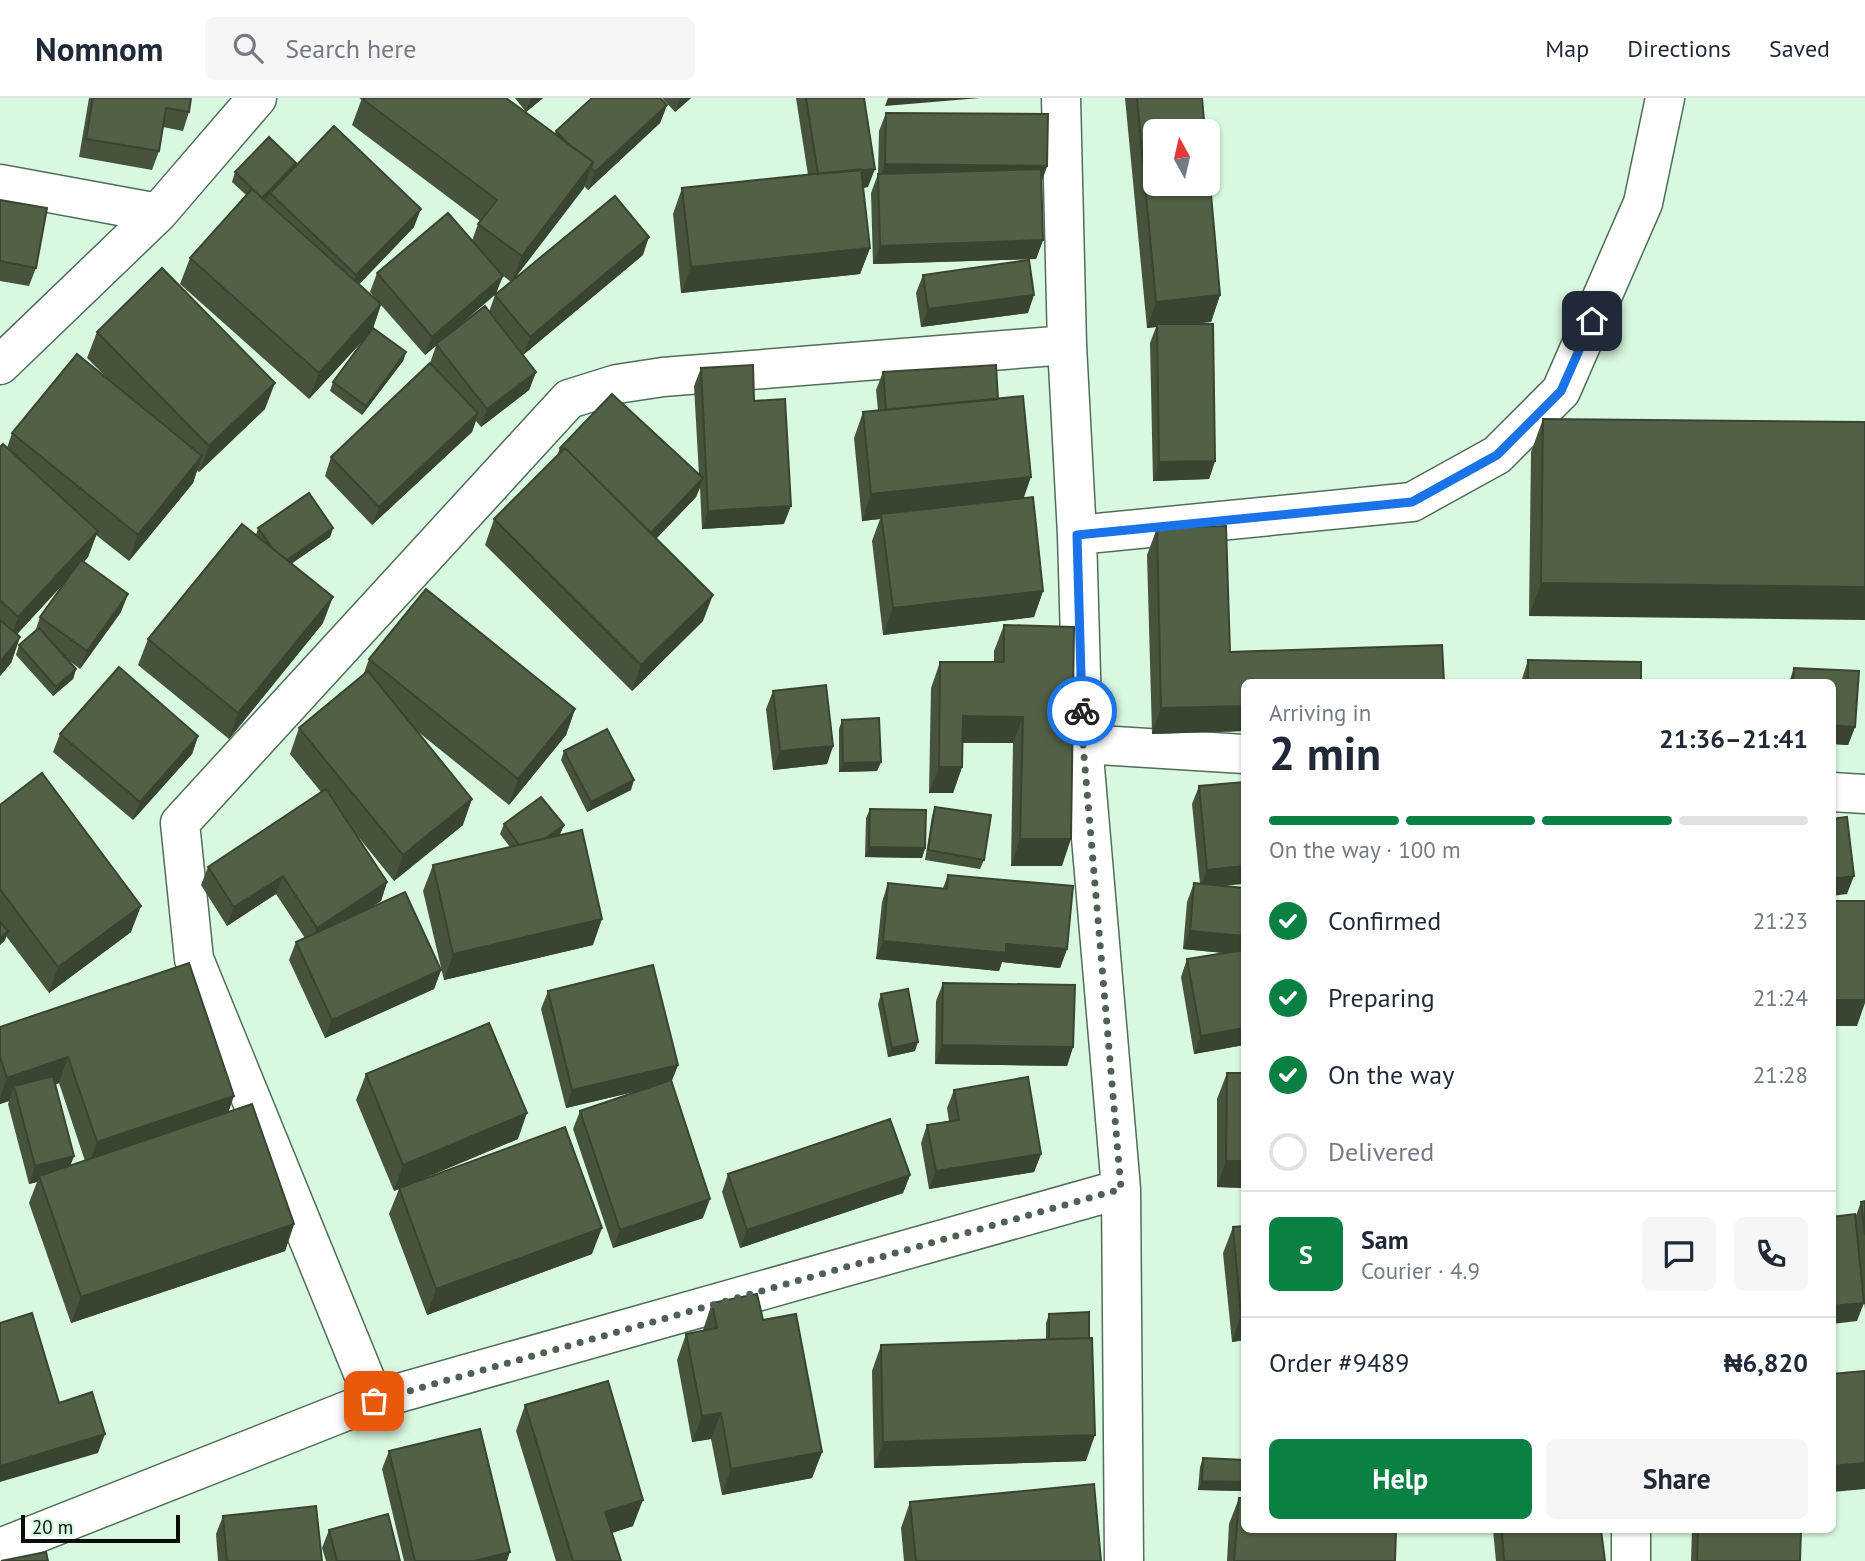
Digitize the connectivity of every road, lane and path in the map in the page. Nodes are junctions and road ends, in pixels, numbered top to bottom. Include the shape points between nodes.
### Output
1 (257, 98) edge
2 (1061, 98) edge
3 (1665, 98) edge
4 (0, 184) edge
5 (158, 214) junction
6 (1067, 345) junction
7 (0, 365) edge
8 (1077, 535) junction
9 (1083, 744) junction
10 (1241, 754) edge
11 (1836, 792) edge
12 (1865, 794) edge
13 (1121, 1189) junction
14 (374, 1401) junction
15 (1632, 1533) edge
16 (0, 1548) edge
17 (1124, 1561) edge
18 (1632, 1561) edge

1 - 5 street
2 - 6 street
3 - 8 street via 1643,203 1561,391 1497,455 1412,502
4 - 5 street
5 - 7 street
6 - 8 street
6 - 14 street via 663,377 617,384 569,399 180,824 194,959
8 - 9 street
9 - 10 street
9 - 13 street
11 - 12 street
13 - 14 street
13 - 17 street
14 - 16 street
15 - 18 street

